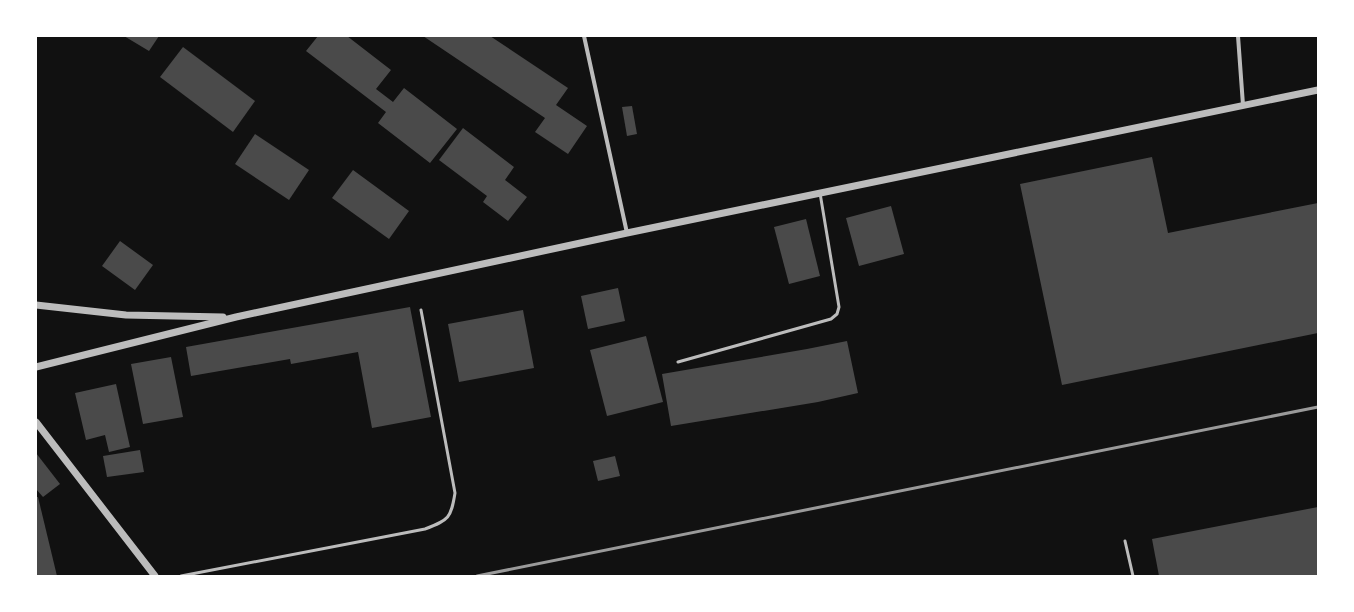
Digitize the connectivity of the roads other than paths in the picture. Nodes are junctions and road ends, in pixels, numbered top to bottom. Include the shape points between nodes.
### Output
1 (584, 36) edge
2 (1238, 36) edge
3 (1318, 90) edge
4 (1243, 105) junction
5 (820, 193) junction
6 (627, 232) junction
7 (36, 305) edge
8 (422, 310) dead end
9 (236, 317) junction
10 (678, 362) dead end
11 (36, 367) edge
12 (36, 422) edge
13 (1125, 541) dead end
14 (155, 576) edge
15 (181, 576) edge
16 (1133, 576) edge

1 - 6 street
2 - 4 street
3 - 4 street
4 - 5 street
5 - 6 street
5 - 10 lane via 839,307 837,314 831,319
6 - 9 street
7 - 9 street via 126,315
8 - 15 lane via 455,493 452,509 444,522 425,529
9 - 11 street
12 - 14 street
13 - 16 lane

